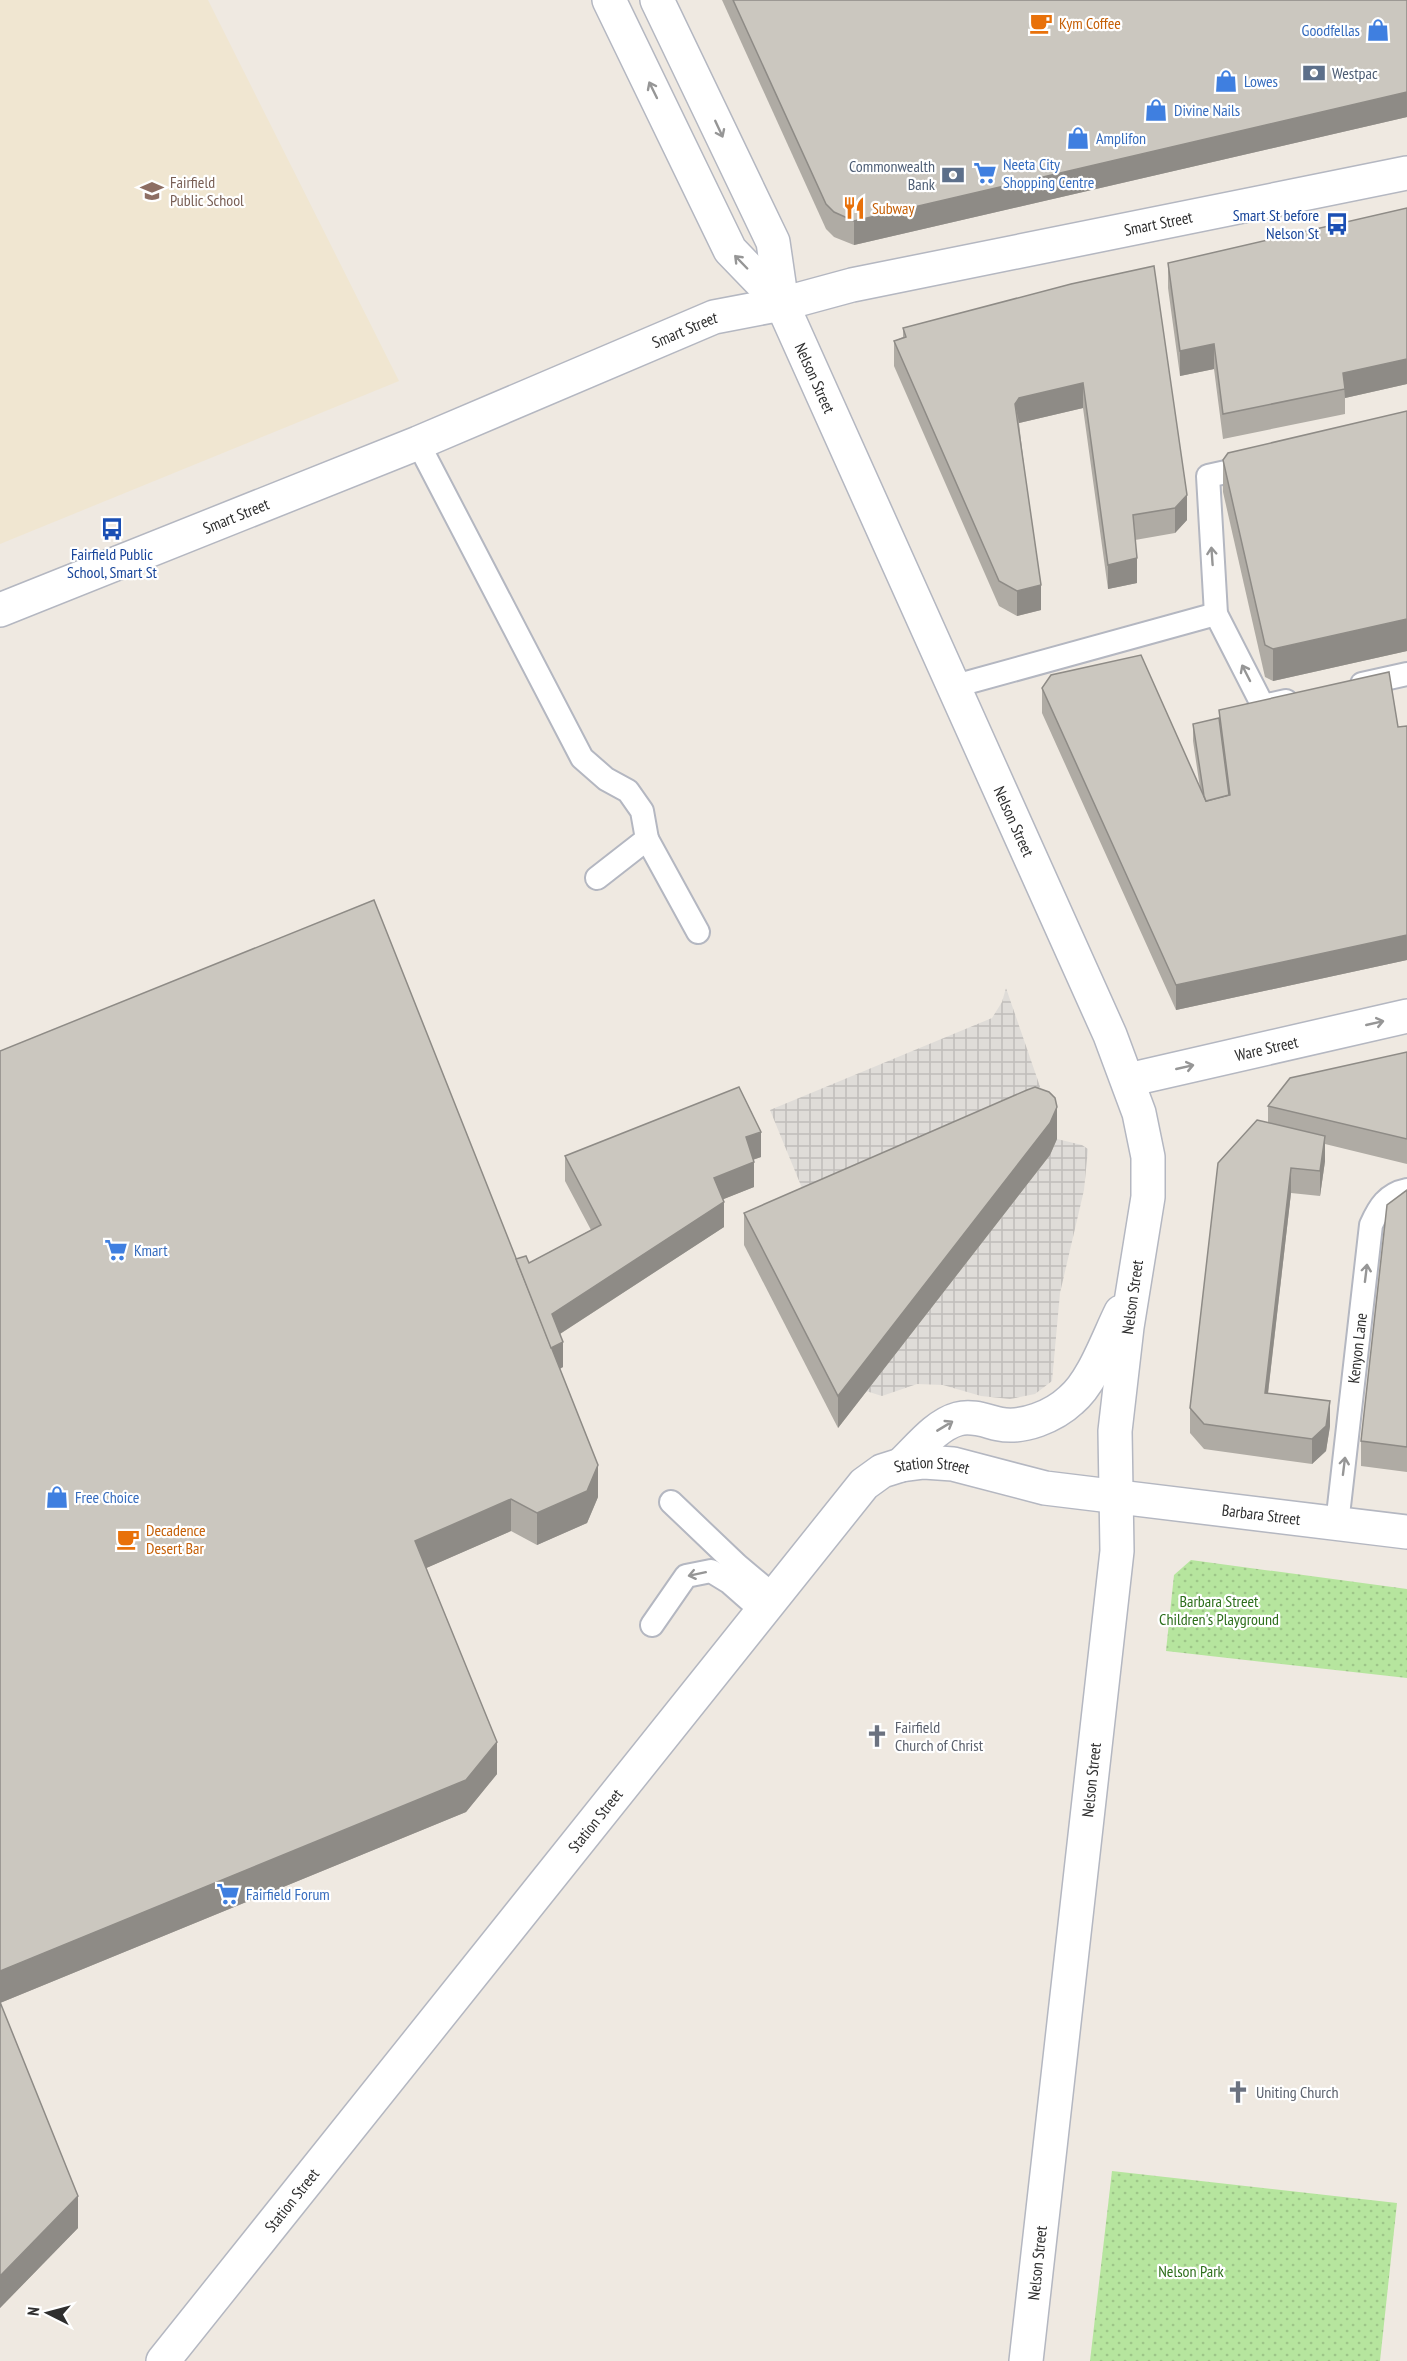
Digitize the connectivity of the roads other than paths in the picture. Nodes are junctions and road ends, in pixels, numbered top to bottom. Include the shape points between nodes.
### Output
1 (609, 0) edge
2 (657, 0) edge
3 (1407, 173) edge
4 (782, 304) junction
5 (418, 443) junction
6 (1274, 461) edge
7 (0, 610) edge
8 (1216, 614) junction
9 (1407, 674) edge
10 (955, 686) junction
11 (1341, 689) edge
12 (1307, 696) edge
13 (647, 839) junction
14 (597, 878) dead end
15 (698, 932) dead end
16 (1407, 1016) edge
17 (1128, 1080) junction
18 (1407, 1190) edge
19 (1133, 1290) junction
20 (901, 1465) junction
21 (1116, 1498) junction
22 (674, 1505) dead end
23 (1337, 1524) junction
24 (1407, 1532) edge
25 (768, 1604) junction
26 (652, 1625) dead end
27 (163, 2361) edge
28 (1026, 2361) edge

4 -> 1 street, Nelson Street via 730,250
2 -> 4 street, Nelson Street via 773,242
3 - 4 street, Smart Street via 852,285
4 - 5 street, Smart Street via 714,317
4 - 10 street, Nelson Street
5 - 7 street, Smart Street
5 - 13 lane via 582,758 606,779 628,791 642,812
8 -> 6 lane via 1208,476
8 - 10 lane
12 -> 8 lane via 1263,706
9 - 11 lane
10 - 17 street, Nelson Street
13 - 14 lane
13 - 15 lane
17 -> 16 street, Ware Street
17 - 19 street, Nelson Street via 1145,1130 1148,1157 1148,1197
23 -> 18 lane, Kenyon Lane via 1371,1225 1385,1200
20 -> 19 street via 940,1428 958,1419 976,1418 1002,1425 1024,1423 1046,1417 1072,1400
19 - 21 street, Nelson Street via 1115,1431
20 - 21 street, Station Street via 952,1464 1045,1488
20 - 25 street, Station Street via 882,1471 864,1484
21 - 23 street, Barbara Street
21 - 28 street, Nelson Street via 1117,1551
22 - 25 lane via 737,1565
23 - 24 street, Barbara Street
25 -> 26 lane via 711,1571 686,1576
25 - 27 street, Station Street

